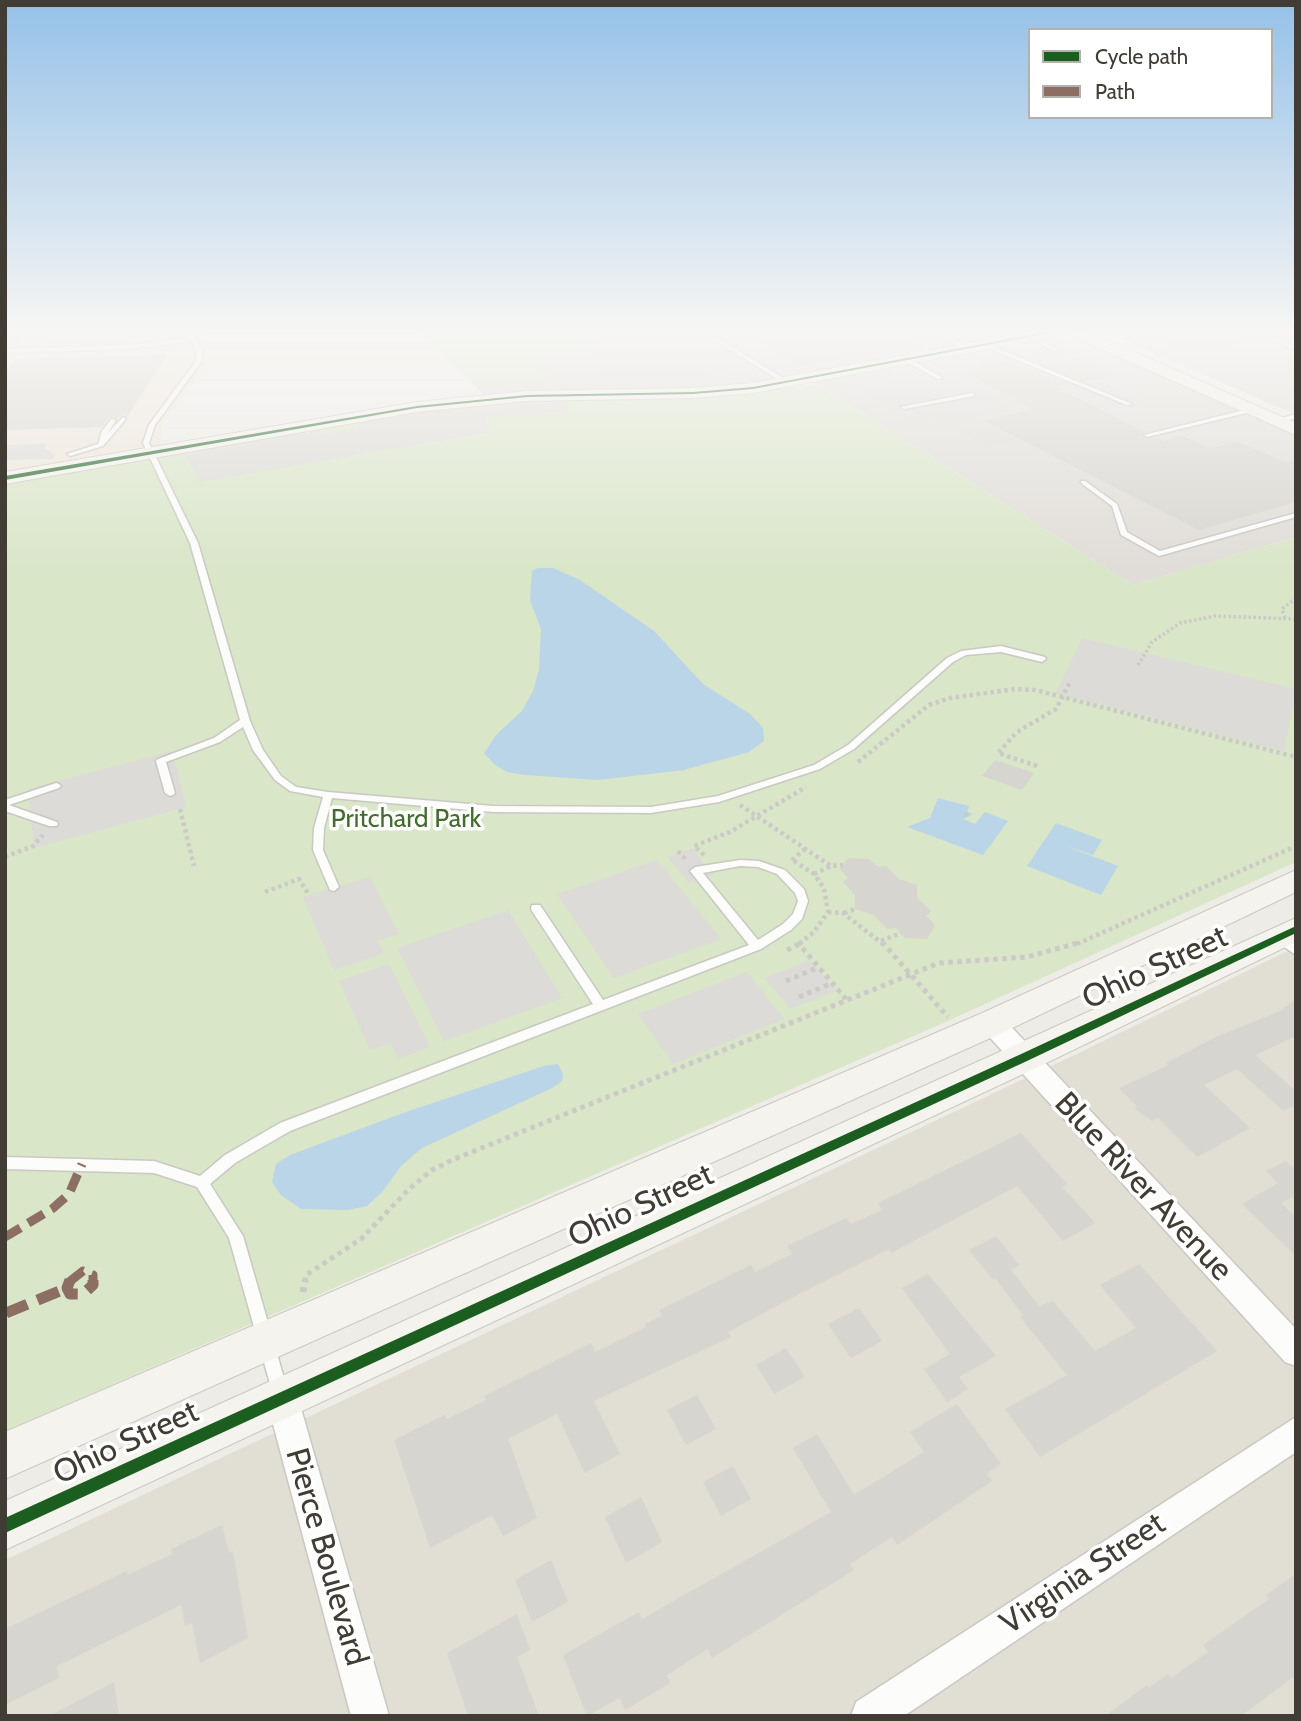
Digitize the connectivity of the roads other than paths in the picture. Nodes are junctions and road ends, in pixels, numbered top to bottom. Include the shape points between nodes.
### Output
1 (163, 410) edge
2 (404, 410) edge
3 (1268, 410) edge
4 (1252, 411) joint
5 (123, 419) dead end
6 (113, 420) dead end
7 (1291, 420) edge
8 (1147, 435) dead end
9 (101, 445) junction
10 (150, 453) junction
11 (69, 454) dead end
12 (5, 478) edge
13 (1083, 482) dead end
14 (1296, 515) edge
15 (1042, 659) dead end
16 (245, 721) junction
17 (56, 786) dead end
18 (170, 793) dead end
19 (328, 795) junction
20 (5, 805) edge
21 (53, 824) road end
22 (1296, 880) edge
23 (334, 887) dead end
24 (536, 908) dead end
25 (1290, 939) edge
26 (757, 946) junction
27 (600, 1006) junction
28 (992, 1023) junction
29 (1023, 1058) junction
30 (5, 1163) edge
31 (202, 1183) junction
32 (265, 1343) junction
33 (1296, 1351) edge
34 (282, 1398) junction
35 (1296, 1433) edge
36 (5, 1456) edge
37 (5, 1526) edge
38 (370, 1716) edge
39 (870, 1716) edge

1 - 10 lane via 146,443
2 - 10 street
3 - 7 street
4 - 7 street
4 - 8 lane
5 - 9 lane
6 - 9 lane
9 - 11 lane
10 - 12 street
10 - 16 lane via 194,543
13 - 14 lane via 1115,505 1124,533 1159,554
15 - 19 lane via 1002,649 964,653 950,660 851,747 817,767 686,806 493,809
16 - 18 lane via 217,740 161,761
16 - 19 lane via 278,778 293,789
17 - 20 lane
19 - 23 lane via 318,850
20 - 21 lane
22 - 28 street, Ohio Street
24 - 27 lane
25 - 29 street, Ohio Street
26 - 26 lane via 798,916 803,901 792,881 759,864 695,871
26 - 27 lane
27 - 31 lane via 285,1127 230,1159
28 - 29 street, Blue River Avenue
28 - 32 street, Ohio Street
29 - 33 street, Blue River Avenue
29 - 34 street, Ohio Street
30 - 31 lane via 154,1167
31 - 32 lane via 236,1236
32 - 34 lane
32 - 36 street, Ohio Street
34 - 37 street, Ohio Street
34 - 38 street, Pierce Boulevard
35 - 39 street, Virginia Street

